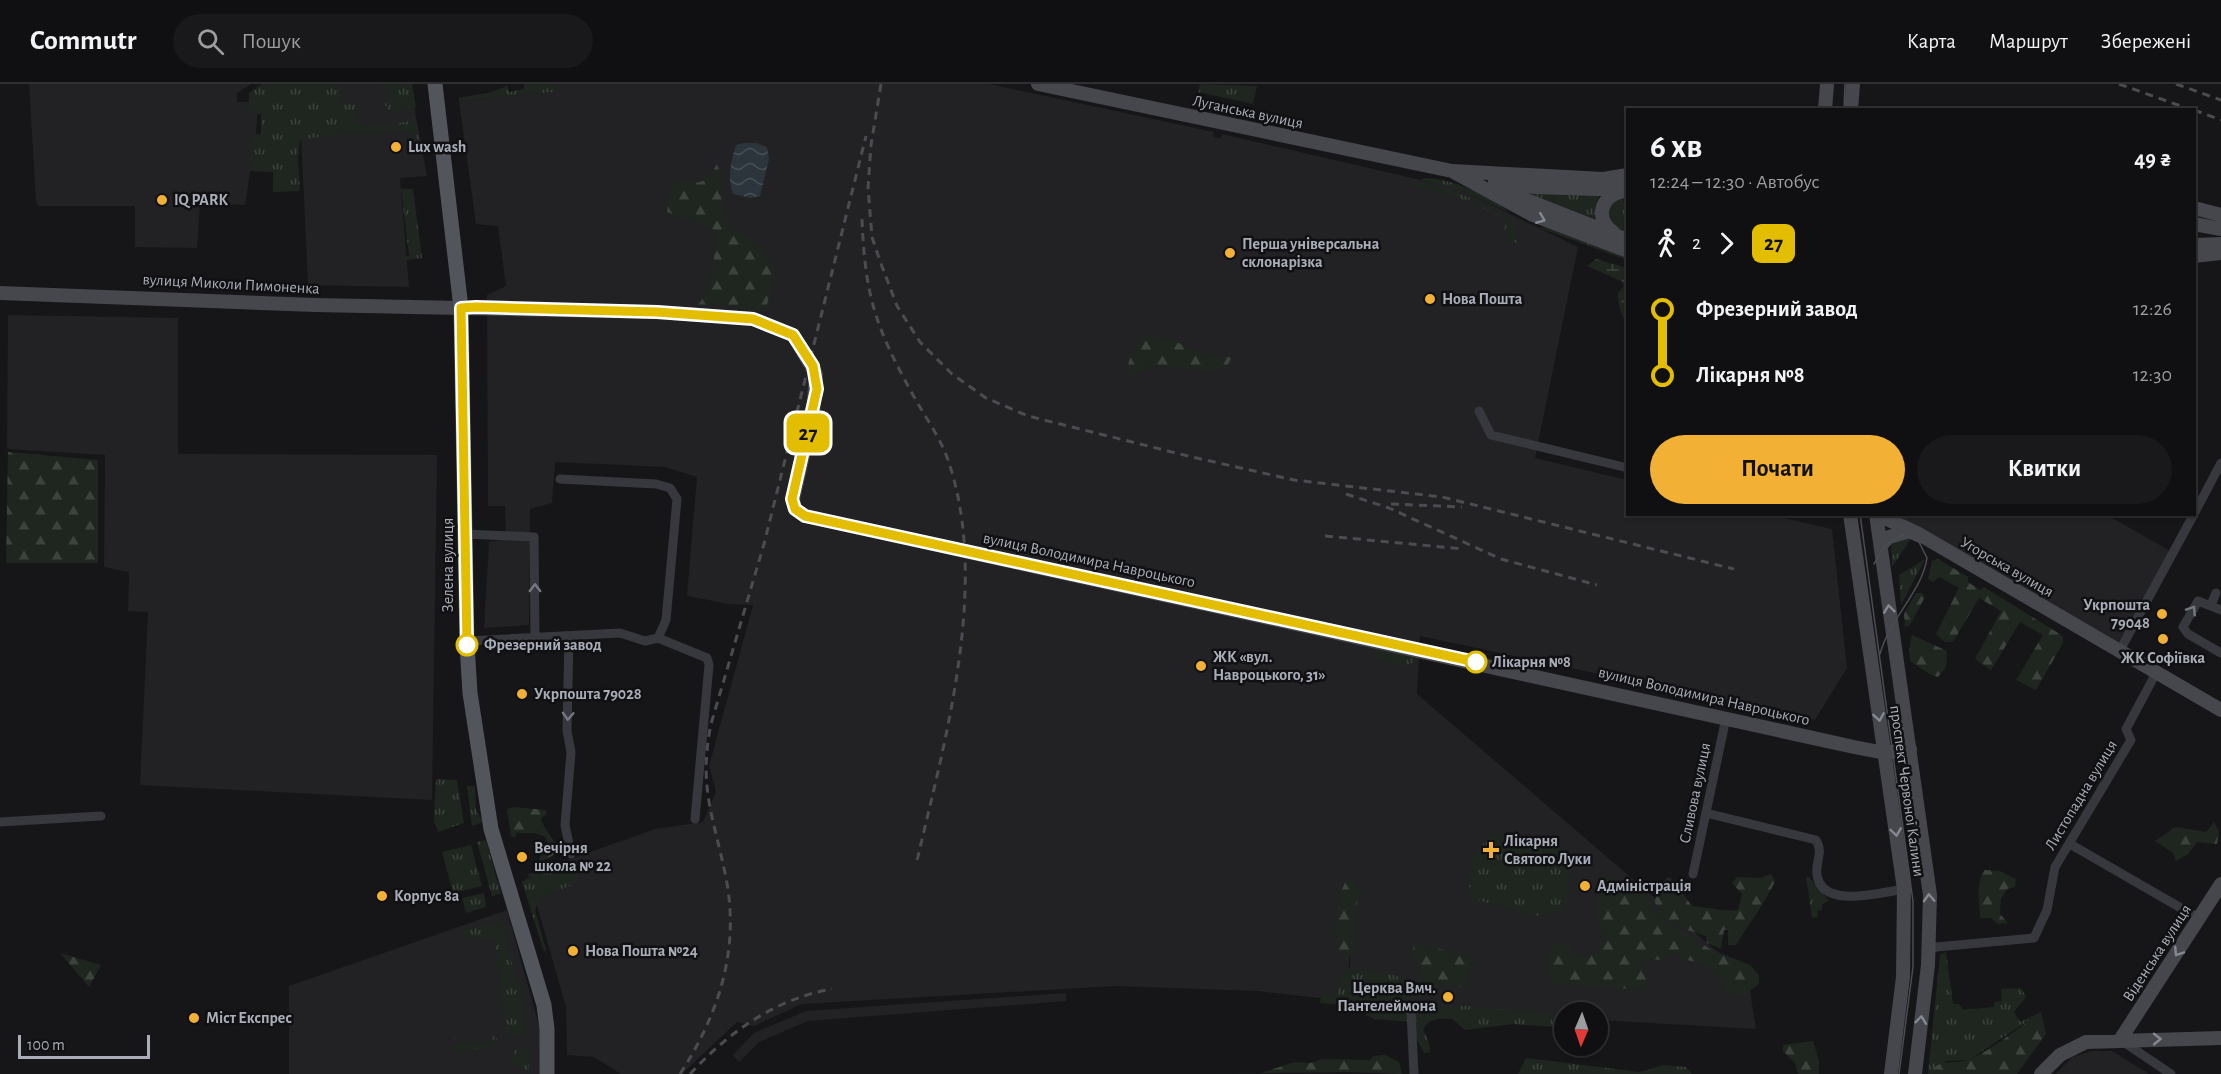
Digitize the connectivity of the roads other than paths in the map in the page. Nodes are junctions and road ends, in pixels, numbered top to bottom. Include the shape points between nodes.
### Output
1 (435, 84) edge
2 (1038, 84) edge
3 (1827, 84) edge
4 (1853, 84) edge
5 (1825, 108) edge
6 (1851, 108) edge
7 (1452, 171) junction
8 (1626, 175) edge
9 (1626, 190) edge
10 (1626, 191) edge
11 (2196, 209) edge
12 (2221, 215) edge
13 (2196, 224) edge
14 (2221, 229) edge
15 (1626, 242) edge
16 (2221, 244) edge
17 (2196, 245) edge
18 (2221, 253) edge
19 (2196, 256) edge
20 (0, 293) edge
21 (461, 308) junction
22 (1479, 411) dead end
23 (2221, 463) edge
24 (1626, 468) edge
25 (560, 479) dead end
26 (2196, 510) edge
27 (1850, 516) edge
28 (1876, 516) edge
29 (1880, 516) edge
30 (2193, 516) edge
31 (1910, 531) junction
32 (465, 534) junction
33 (1881, 545) junction
34 (2216, 593) dead end
35 (2211, 605) junction
36 (2221, 610) edge
37 (569, 636) junction
38 (535, 638) junction
39 (658, 638) junction
40 (466, 641) junction
41 (2119, 652) junction
42 (2221, 653) edge
43 (2156, 673) junction
44 (2221, 710) edge
45 (1726, 718) junction
46 (1910, 749) junction
47 (1885, 753) junction
48 (1706, 813) junction
49 (101, 816) dead end
50 (695, 819) dead end
51 (0, 822) edge
52 (2070, 844) junction
53 (571, 854) dead end
54 (1693, 874) dead end
55 (2221, 884) edge
56 (1904, 889) junction
57 (2200, 919) junction
58 (1905, 951) junction
59 (1929, 951) junction
60 (1411, 1011) dead end
61 (2221, 1038) edge
62 (2120, 1040) junction
63 (547, 1074) edge
64 (1414, 1074) edge
65 (1891, 1074) edge
66 (1915, 1074) edge
67 (2041, 1074) edge
68 (2171, 1074) edge

1 - 21 main road, Зелена вулиця
2 - 7 street, Луганська вулиця
3 - 5 street
4 - 6 street
7 - 8 street, Луганська вулиця via 1603,178
7 - 9 street via 1535,187
7 -> 15 street, Луганська вулиця via 1533,215
10 - 15 street via 1610,195 1601,217
11 - 12 street
13 - 14 street
16 - 17 street
18 - 19 street
20 - 21 street, вулиця Миколи Пимоненка
21 - 32 main road, Зелена вулиця
21 - 45 street, вулиця Володимира Навроцького via 657,312 753,319 793,335 813,366 817,380 792,499 795,509 805,516
22 - 24 street via 1491,435
23 - 26 street
25 - 39 street via 656,484 670,489 677,500 666,620
27 -> 47 street, проспект Червоної Калини
28 - 33 street, проспект Червоної Калини
29 - 31 street, Угорська вулиця
30 - 41 street
31 - 33 street via 1889,537
31 - 41 street, Угорська вулиця
38 -> 32 street via 534,537
32 - 40 main road, Зелена вулиця
46 -> 33 street, проспект Червоної Калини
34 - 35 street
35 - 36 street
42 -> 35 street via 2183,627 2196,602
37 - 38 street
37 - 39 street via 620,633 645,641
37 -> 53 street via 567,731 571,752 565,825
38 - 40 street
39 - 50 street via 707,658 709,665
40 - 63 main road, Зелена вулиця via 488,816 544,1005
41 - 43 street, Угорська вулиця
43 - 44 street, Угорська вулиця
43 - 52 street, Листопадна вулиця via 2126,729 2131,740
45 - 47 street, вулиця Володимира Навроцького
45 - 48 street, Сливова вулиця
46 - 47 street
59 -> 46 street, проспект Червоної Калини via 1930,895
47 -> 56 street, проспект Червоної Калини
48 - 54 street, Сливова вулиця
48 - 56 street via 1816,840 1821,848 1819,881 1837,897
49 - 51 street
52 - 57 street
52 - 59 street, Листопадна вулиця via 2055,867 2047,910 2034,938 1936,947
55 - 57 street, Віденська вулиця
56 - 58 street, проспект Червоної Калини
57 -> 62 street, Віденська вулиця
58 - 59 street
58 - 65 street, проспект Червоної Калини
66 -> 59 street, проспект Червоної Калини
60 - 64 street
62 -> 61 street
62 - 67 street via 2086,1042 2073,1047
62 - 68 street

